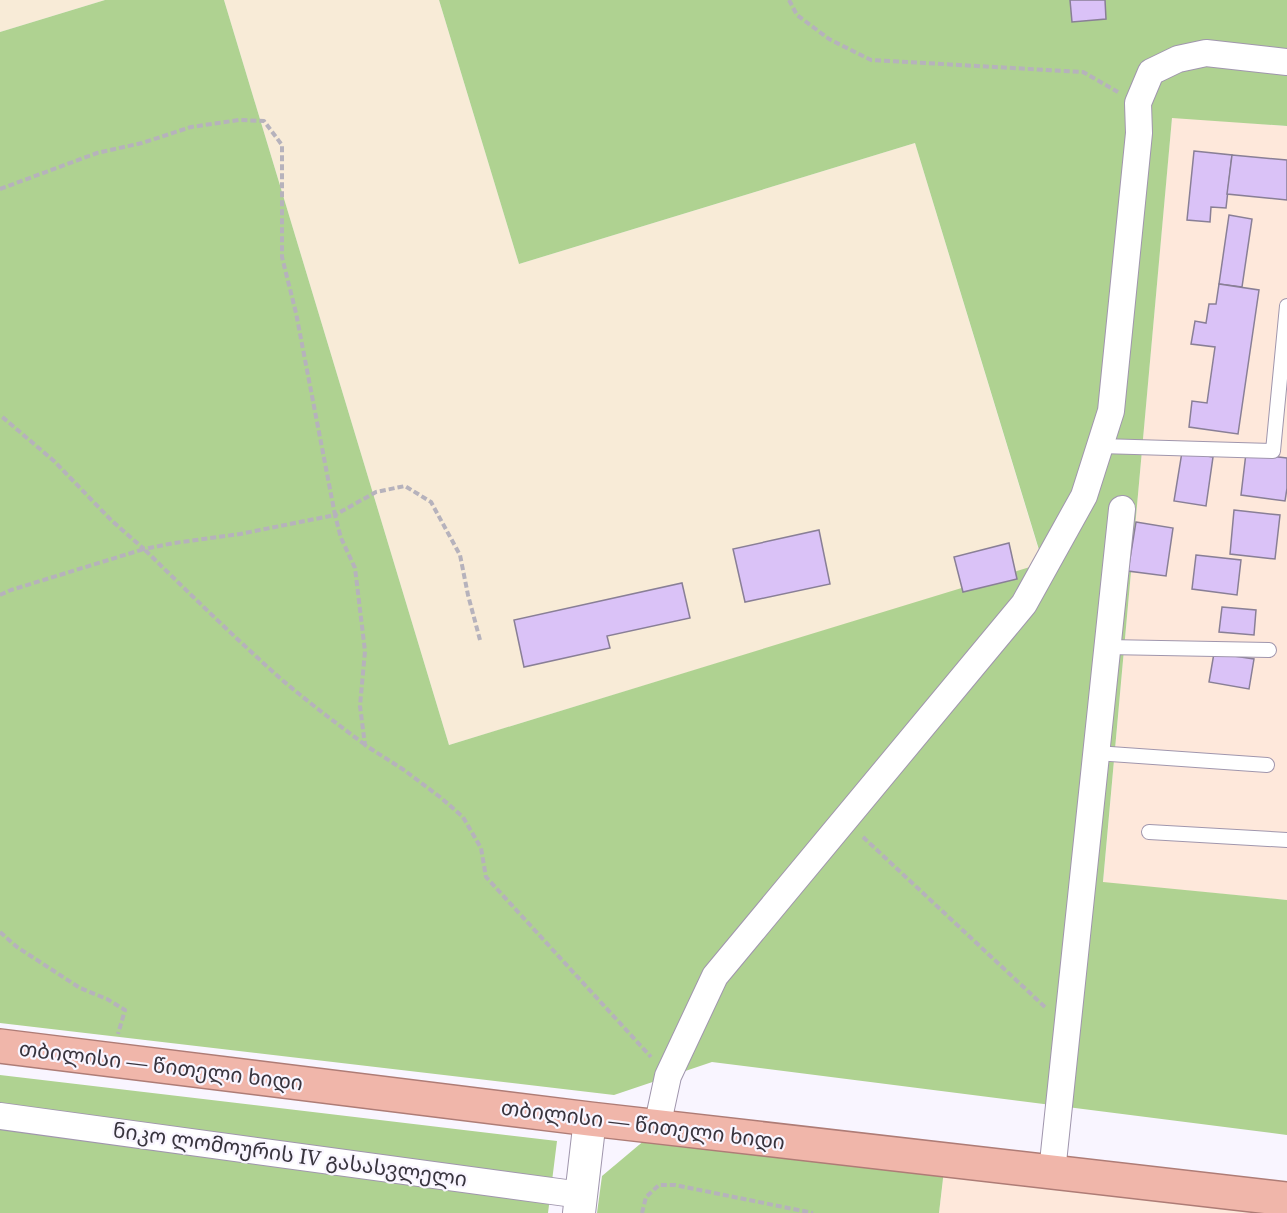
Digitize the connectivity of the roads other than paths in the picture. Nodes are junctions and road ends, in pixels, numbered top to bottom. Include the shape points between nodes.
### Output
1 (1287, 62) edge
2 (1287, 306) edge
3 (1100, 446) junction
4 (1122, 509) dead end
5 (1107, 647) junction
6 (1269, 650) dead end
7 (1096, 753) junction
8 (1267, 765) dead end
9 (1149, 832) dead end
10 (1287, 840) edge
11 (0, 1046) edge
12 (0, 1116) edge
13 (590, 1119) junction
14 (657, 1127) junction
15 (1052, 1172) junction
16 (1287, 1199) edge
17 (580, 1204) edge

1 - 3 street via 1206,53 1178,59 1151,72 1138,103 1139,133 1111,411
2 - 3 lane via 1273,451
3 - 14 street via 1084,496 1024,604 715,976 668,1076
4 - 5 street
5 - 6 lane
5 - 7 street
7 - 8 lane
7 - 15 street
9 - 10 lane
11 - 13 highway, თბილისი — წითელი ხიდი
12 - 17 street, ნიკო ლომოურის IV გასასვლელი
13 - 14 highway, თბილისი — წითელი ხიდი
13 - 17 street
14 - 15 highway, თბილისი — წითელი ხიდი
15 - 16 highway, თბილისი — წითელი ხიდი

